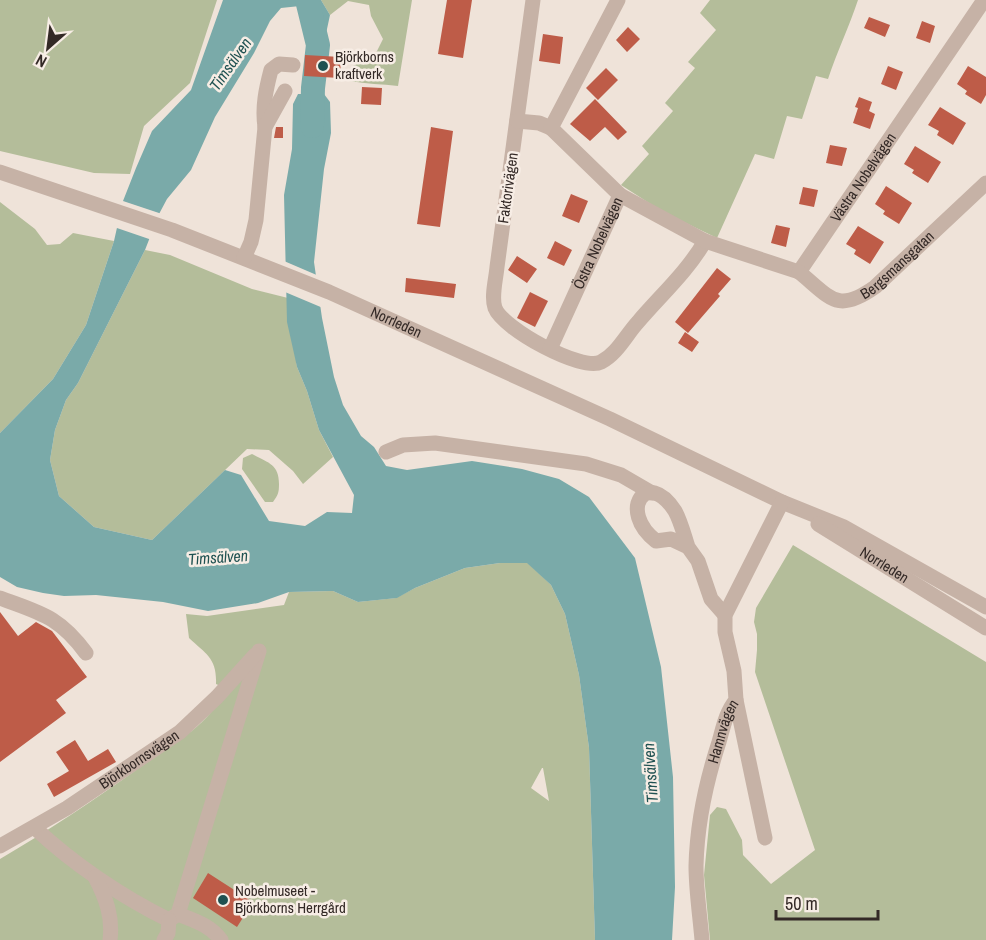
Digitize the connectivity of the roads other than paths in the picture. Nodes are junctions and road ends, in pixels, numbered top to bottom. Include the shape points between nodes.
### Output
1 (533, 0) edge
2 (618, 0) edge
3 (984, 0) edge
4 (293, 65) dead end
5 (285, 92) dead end
6 (517, 121) junction
7 (265, 127) junction
8 (550, 128) junction
9 (0, 172) edge
10 (986, 183) edge
11 (620, 195) junction
12 (705, 241) junction
13 (244, 258) junction
14 (799, 272) junction
15 (550, 349) junction
16 (386, 452) dead end
17 (652, 493) junction
18 (782, 502) junction
19 (688, 547) junction
20 (0, 598) edge
21 (986, 607) edge
22 (725, 615) junction
23 (986, 627) edge
24 (86, 653) dead end
25 (736, 700) junction
26 (35, 828) junction
27 (765, 838) dead end
28 (0, 846) edge
29 (94, 875) junction
30 (173, 917) junction
31 (110, 940) edge
32 (164, 940) edge
33 (221, 940) edge
34 (702, 940) edge

1 - 6 street, Faktorivägen
2 - 8 street
3 - 14 street, Västra Nobelvägen
4 - 7 street via 279,64 271,70 263,115
5 - 7 street
6 - 8 street
6 - 15 street, Faktorivägen via 495,308 505,323
7 - 13 street via 256,220
8 - 11 street, Östra Nobelvägen
9 - 13 street, Norrleden
10 - 14 street, Bergsmansgatan via 858,300 842,302 828,296
11 - 12 street
11 - 15 street, Östra Nobelvägen
12 - 14 street
12 - 15 street via 692,263 610,357 598,364 585,364
13 - 18 street, Norrleden via 329,292 620,423
16 - 17 street via 403,445 435,443 586,464 621,475
17 - 19 street via 674,510
17 - 19 street via 639,498 636,509 645,533 656,541 671,539
18 - 21 street, Norrleden via 844,527
18 - 22 street
18 - 23 street, Norrleden
19 - 22 street via 698,561 711,598
20 - 24 street via 61,624
22 - 25 street, Hamnvägen
25 - 27 street
25 - 34 street, Hamnvägen via 729,708 714,758 700,826 696,865
26 - 28 street, Björkbornsvägen
26 - 29 street
26 - 30 street, Björkbornsvägen via 180,732 259,651
29 - 30 street
29 - 31 street via 110,914
30 - 32 street
30 - 33 street via 203,924

